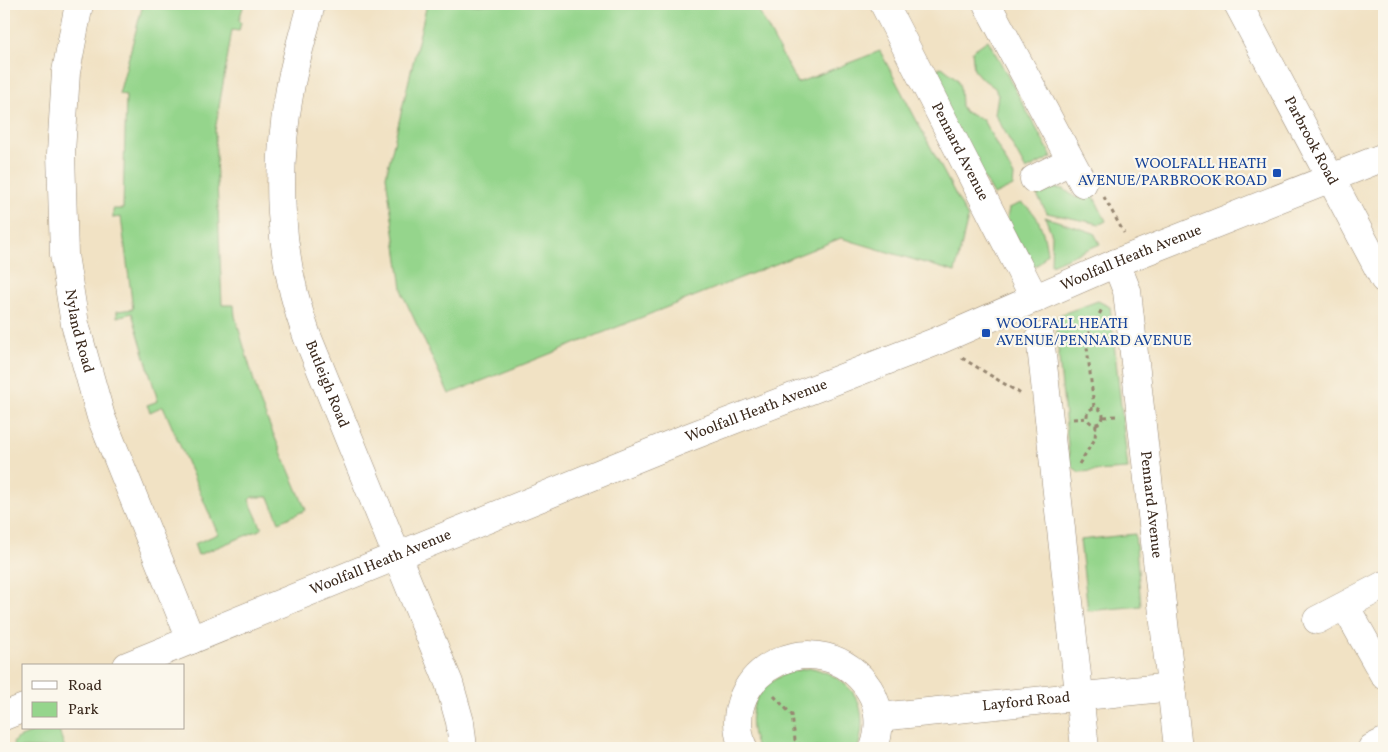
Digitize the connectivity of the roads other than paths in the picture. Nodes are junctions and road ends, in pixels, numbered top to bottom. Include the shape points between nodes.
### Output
1 (79, 4) edge
2 (311, 4) edge
3 (884, 4) edge
4 (987, 4) edge
5 (1238, 4) edge
6 (1384, 157) edge
7 (1034, 179) dead end
8 (1330, 180) junction
9 (1126, 260) junction
10 (1384, 279) edge
11 (1036, 299) junction
12 (1040, 337) dead end
13 (397, 555) junction
14 (1384, 585) edge
15 (1345, 606) junction
16 (1317, 620) dead end
17 (191, 640) junction
18 (133, 664) edge
19 (1384, 675) edge
20 (1172, 687) junction
21 (1080, 696) junction
22 (22, 709) edge
23 (4, 716) edge
24 (879, 717) junction
25 (1384, 742) edge
26 (463, 748) edge
27 (743, 748) edge
28 (874, 748) edge
29 (1085, 748) edge
30 (1178, 748) edge
31 (1372, 748) edge

1 - 17 street, Nyland Road via 66,72 61,153 64,255 75,324 101,417
2 - 13 street, Butleigh Road via 290,89 284,134 281,221 291,282 302,323
3 - 11 street, Pennard Avenue
4 - 7 street via 1077,172
5 - 8 street, Parbrook Road
6 - 8 street, Woolfall Heath Avenue
8 - 9 street, Woolfall Heath Avenue
8 - 10 street, Parbrook Road
9 - 11 street, Woolfall Heath Avenue
9 - 20 street, Pennard Avenue
11 - 13 street, Woolfall Heath Avenue
12 - 21 street
13 - 17 street, Woolfall Heath Avenue
13 - 26 street, Butleigh Road via 449,683 460,722
14 - 15 street
15 - 16 street
15 - 19 street
17 - 18 street, Woolfall Heath Avenue
20 - 21 street, Layford Road
20 - 30 street, Pennard Avenue
21 - 24 street, Layford Road
21 - 29 street
22 - 23 street
24 - 27 street via 872,695 860,676 842,663 821,655 798,655 764,670 745,693 738,715
24 - 28 street
25 - 31 street

